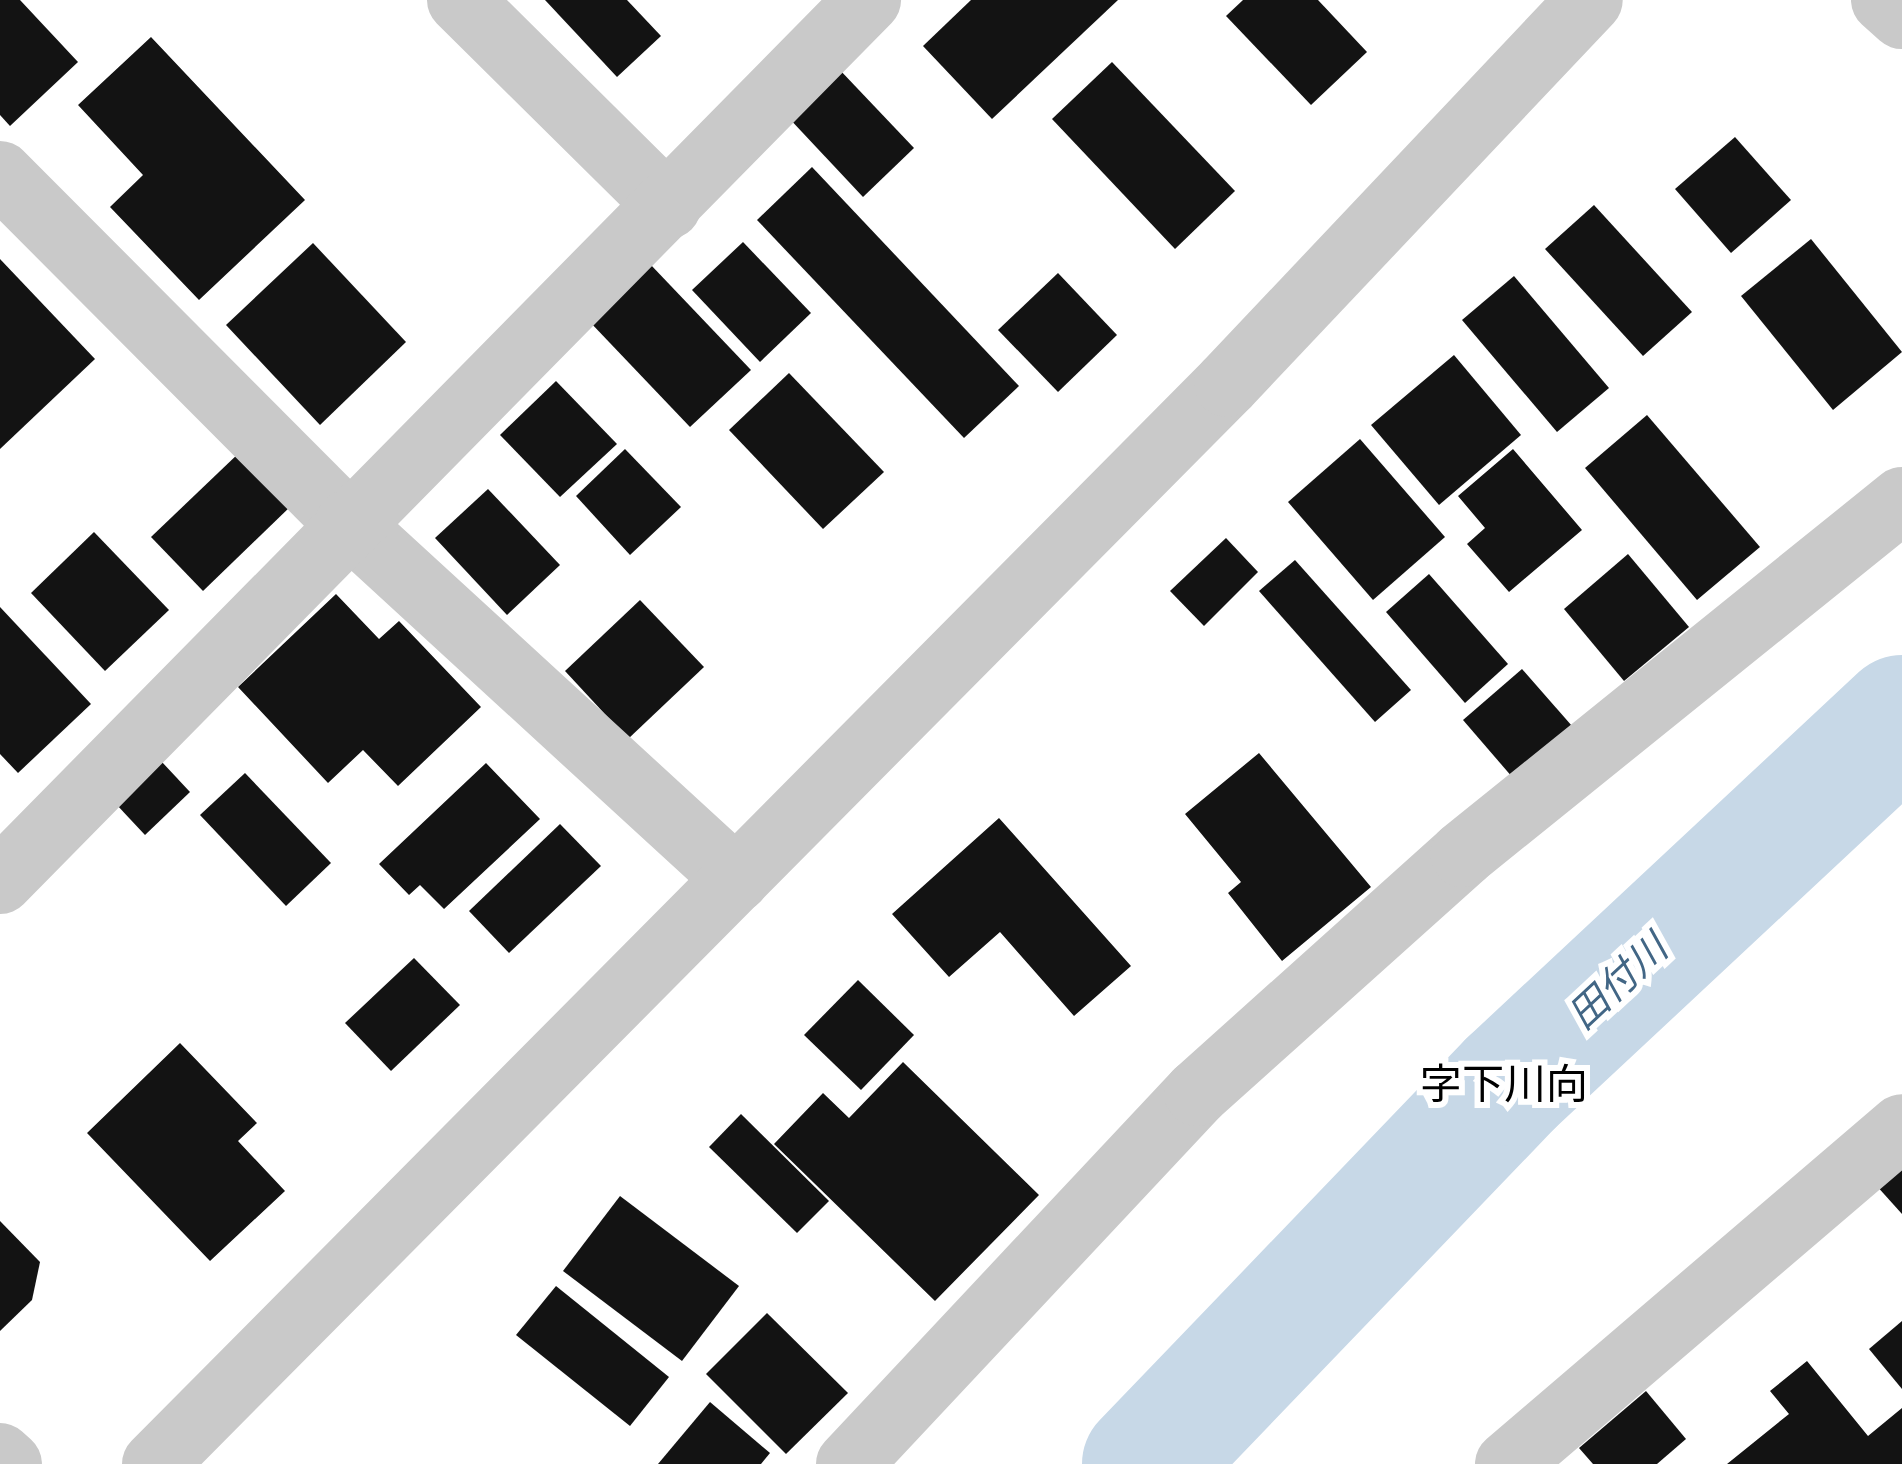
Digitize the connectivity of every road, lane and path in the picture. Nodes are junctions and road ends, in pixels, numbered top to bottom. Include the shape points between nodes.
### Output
1 (460, 0) edge
2 (868, 0) edge
3 (1590, 0) edge
4 (1884, 0) edge
5 (1902, 16) edge
6 (0, 173) edge
7 (668, 206) junction
8 (1902, 500) edge
9 (348, 524) junction
10 (8, 856) edge
11 (736, 880) junction
12 (1902, 1126) edge
13 (0, 1456) edge
14 (9, 1464) edge
15 (154, 1464) edge
16 (848, 1464) edge
17 (1508, 1464) edge

1 - 7 street
2 - 7 street
3 - 11 street
4 - 5 street
6 - 9 street
7 - 9 street
8 - 16 street via 1463,854 1197,1094
9 - 10 street
9 - 11 street
11 - 15 street
12 - 17 street
13 - 14 street

